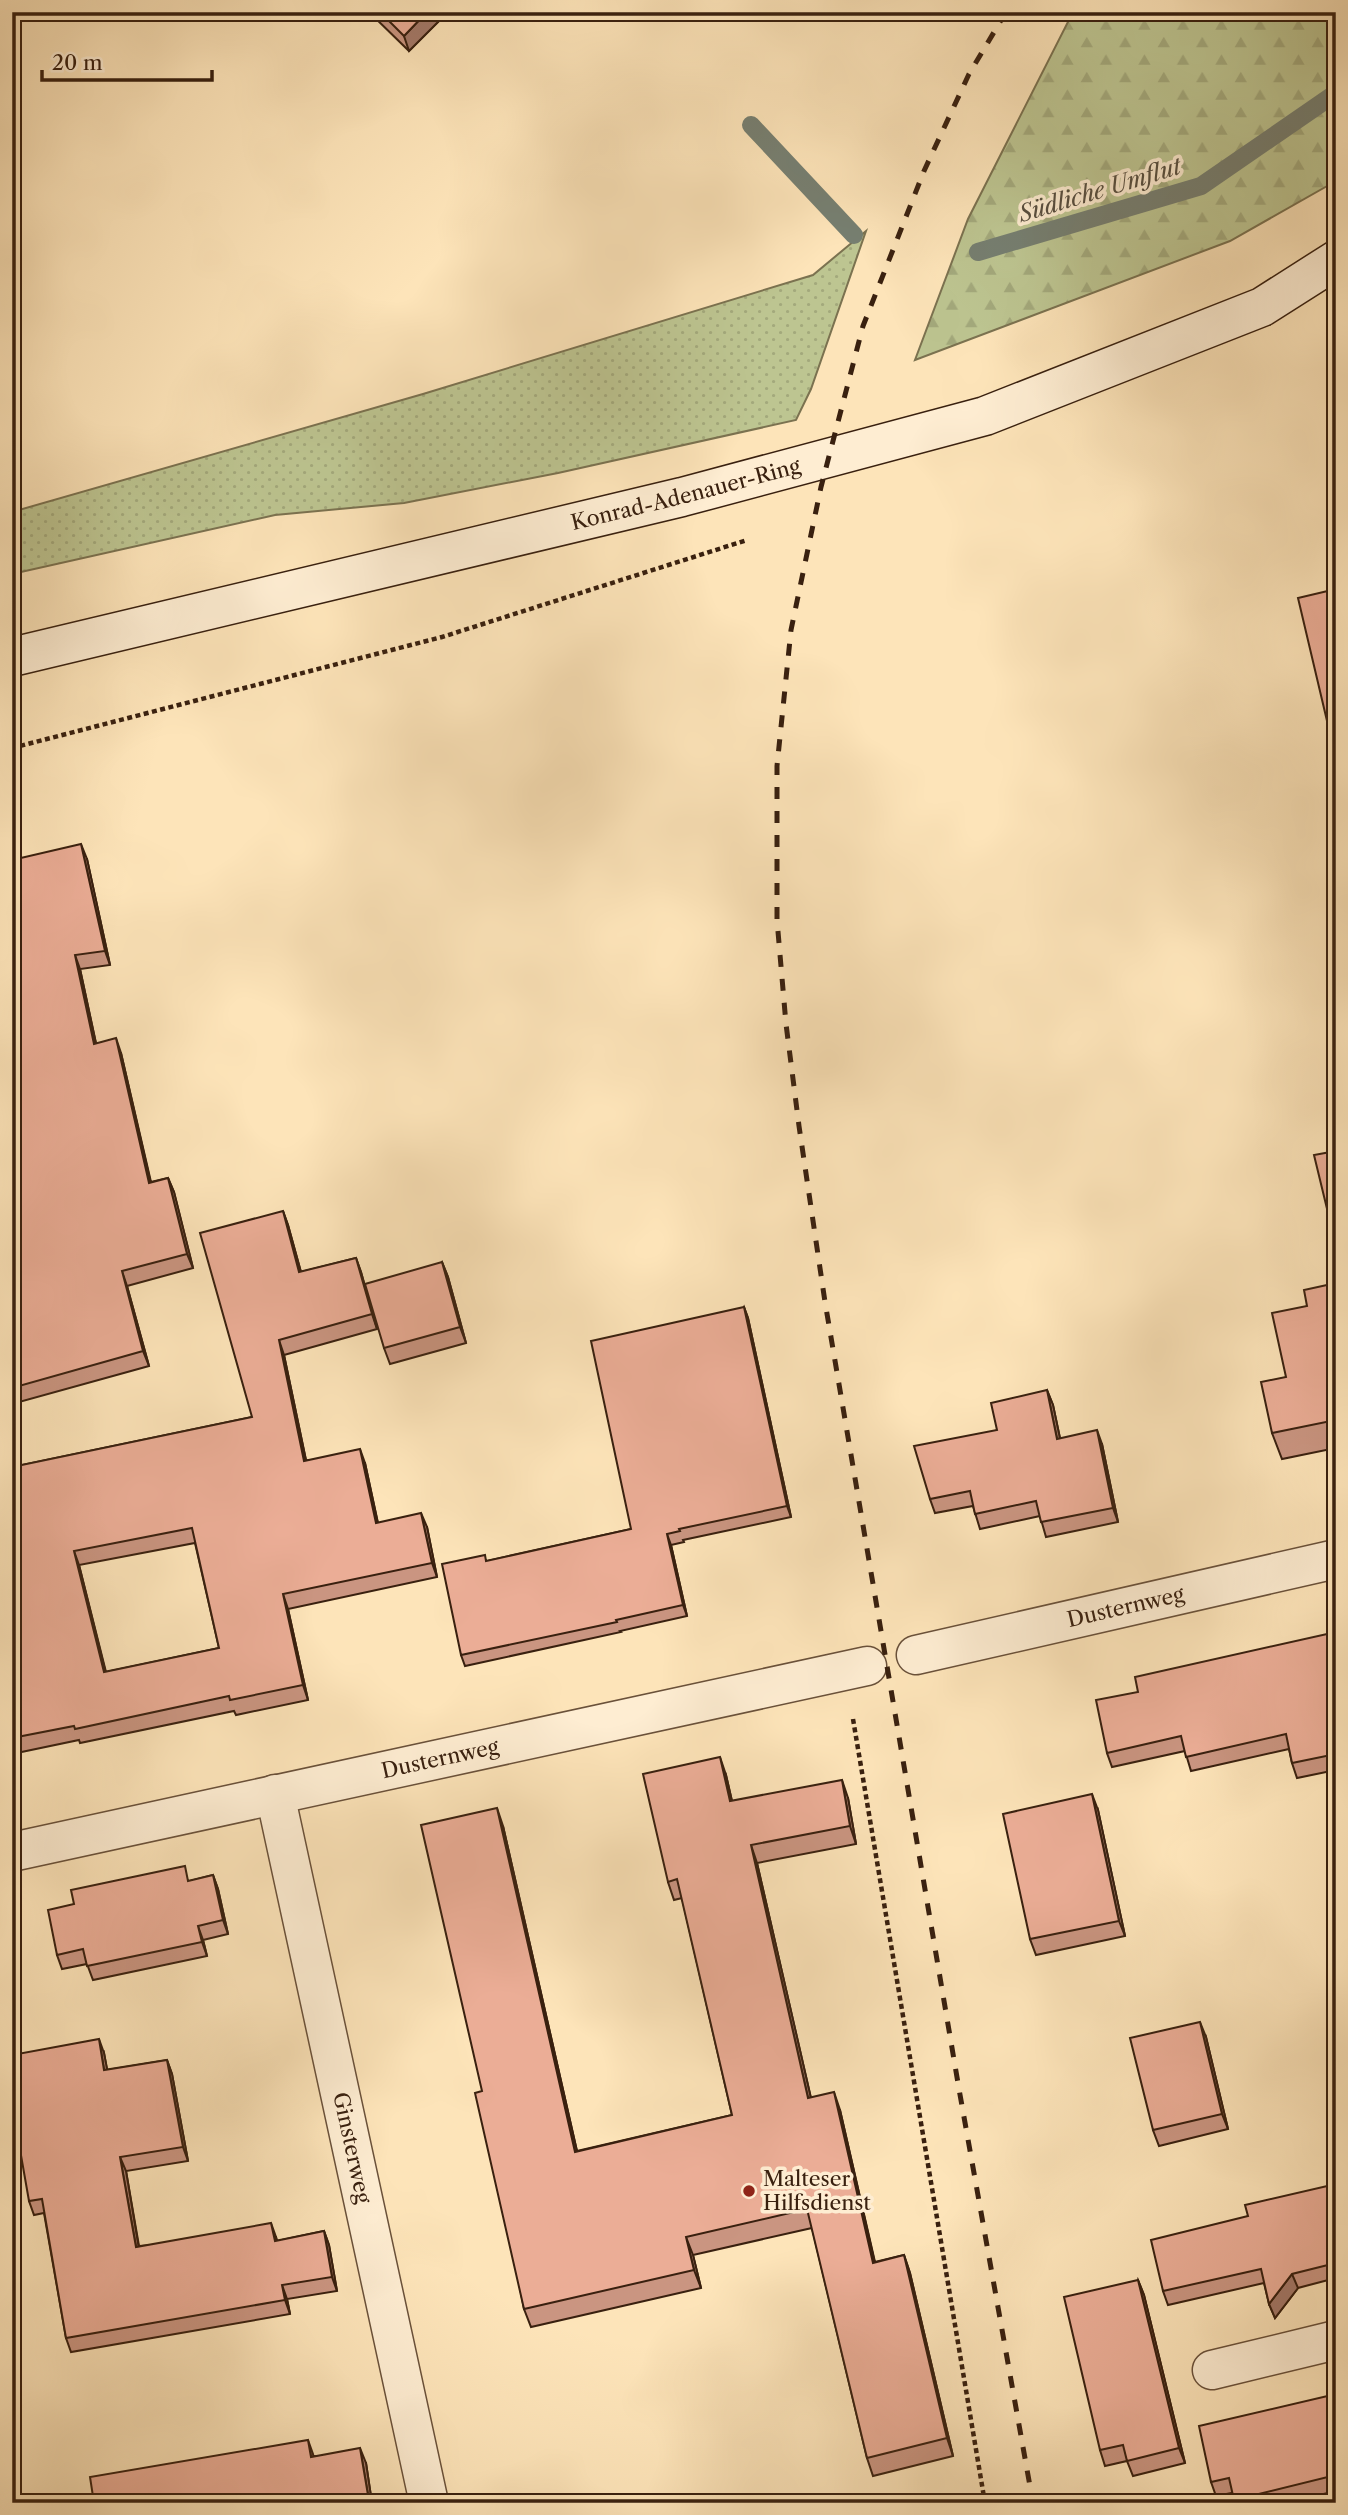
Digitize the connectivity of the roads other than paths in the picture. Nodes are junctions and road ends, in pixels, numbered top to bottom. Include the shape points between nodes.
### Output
1 (1336, 260) edge
2 (12, 657) edge
3 (1336, 1559) edge
4 (916, 1655) dead end
5 (856, 1668) road end
6 (275, 1794) junction
7 (12, 1852) edge
8 (1336, 2340) edge
9 (1212, 2370) dead end
10 (429, 2503) edge

1 - 2 street, Konrad-Adenauer-Ring via 1262,307 985,416 682,497
3 - 4 street, Dusternweg
5 - 6 street, Dusternweg
6 - 7 street, Dusternweg
6 - 10 street, Ginsterweg
8 - 9 street

